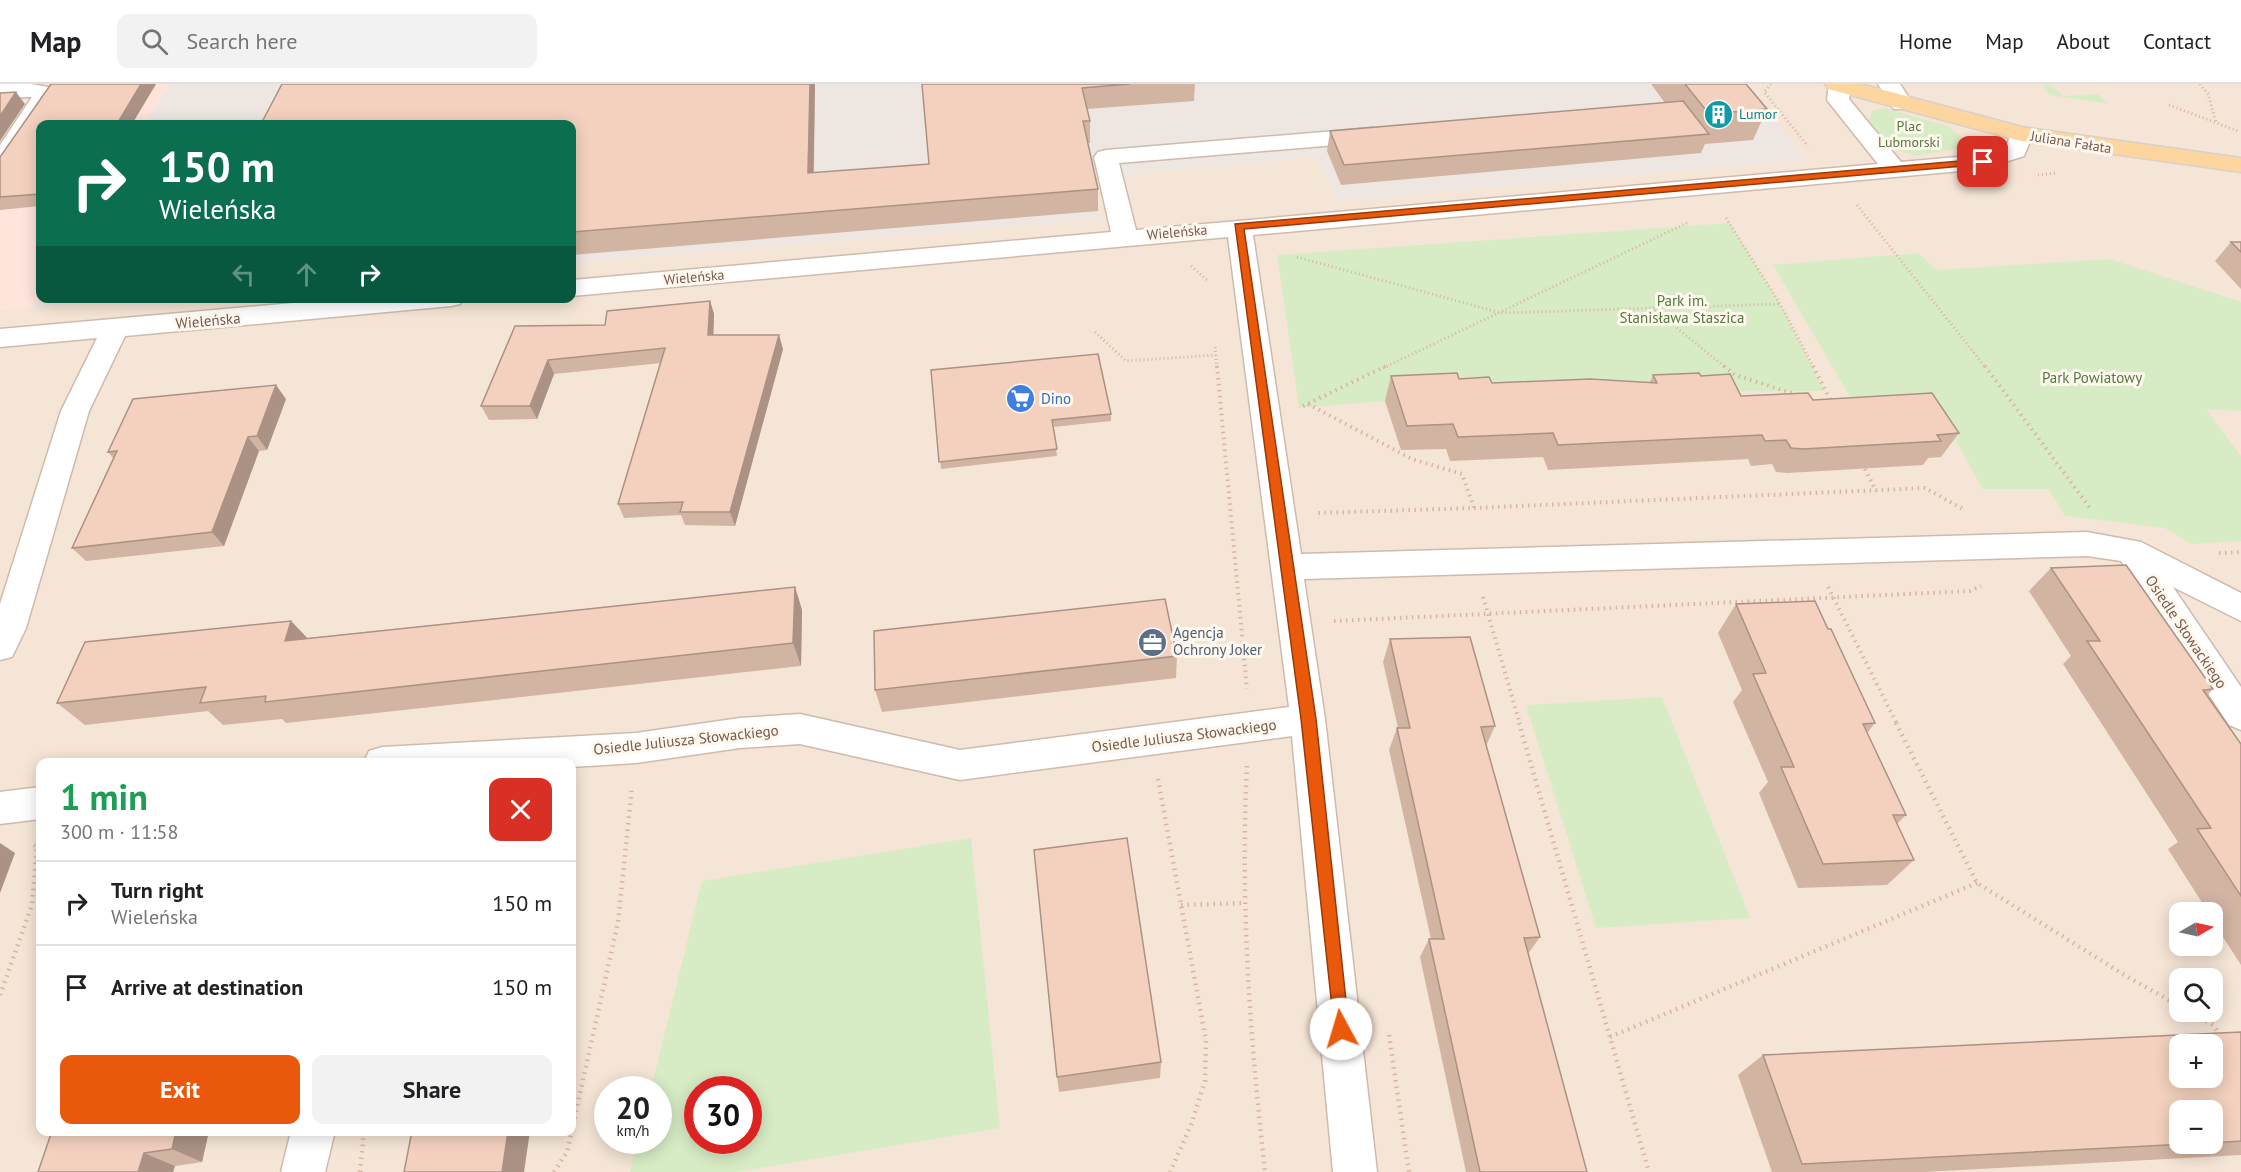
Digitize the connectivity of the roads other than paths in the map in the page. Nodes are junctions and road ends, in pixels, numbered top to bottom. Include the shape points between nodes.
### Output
1 (1838, 84) edge
2 (1889, 84) edge
3 (0, 91) edge
4 (1902, 104) junction
5 (1389, 134) edge
6 (2021, 134) junction
7 (0, 162) edge
8 (2241, 165) edge
9 (1894, 169) junction
10 (1239, 227) junction
11 (1137, 236) junction
12 (576, 288) edge
13 (398, 303) edge
14 (115, 329) junction
15 (0, 338) edge
16 (2130, 550) junction
17 (1286, 567) junction
18 (2241, 608) edge
19 (0, 647) edge
20 (2241, 715) edge
21 (1308, 719) junction
22 (453, 758) edge
23 (36, 804) edge
24 (0, 808) edge
25 (312, 1136) edge
26 (303, 1172) edge
27 (1355, 1172) edge

1 - 4 main road, Juliana Fałata
1 - 9 street via 1838,100
2 - 4 street
3 - 7 street via 46,93
4 - 6 main road, Juliana Fałata
5 - 11 street via 1106,157
6 - 8 main road, Juliana Fałata
6 - 9 street, Wieleńska via 2016,151 1983,162
9 - 10 street, Wieleńska
10 - 11 street, Wieleńska
10 - 17 street
11 - 12 street, Wieleńska
13 - 14 street, Wieleńska
14 - 15 street, Wieleńska
14 - 19 street via 75,411
16 - 17 street via 2087,544
16 - 18 street
16 - 20 street, Osiedle Słowackiego
17 - 21 street
21 - 22 street, Osiedle Juliusza Słowackiego via 960,765 800,729 636,748
21 - 27 street
23 - 24 street
25 - 26 street

